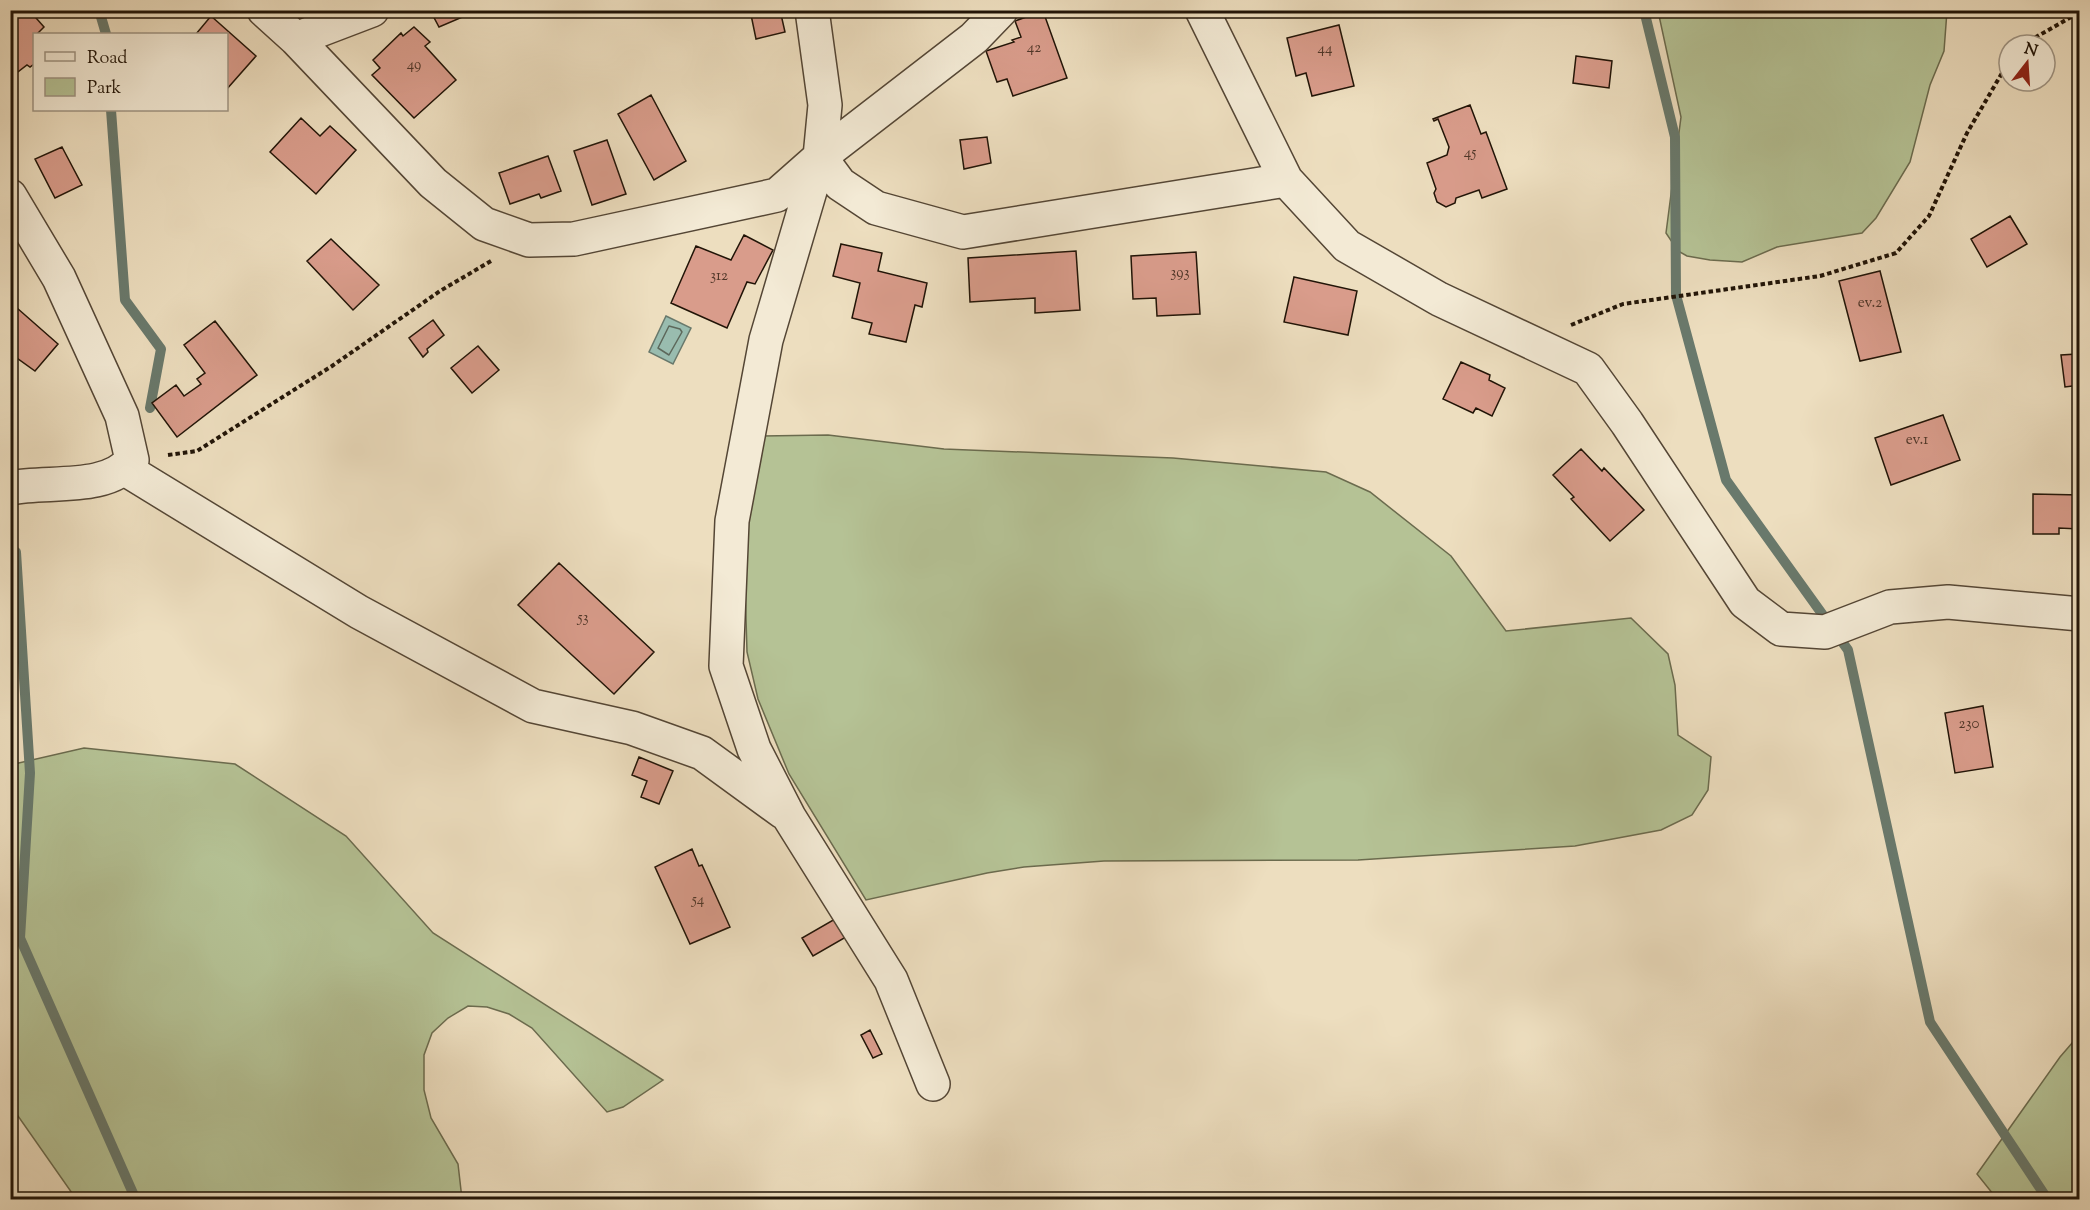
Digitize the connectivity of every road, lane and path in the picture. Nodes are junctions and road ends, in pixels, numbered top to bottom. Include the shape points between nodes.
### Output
1 (264, 10) edge
2 (372, 10) edge
3 (812, 10) edge
4 (1001, 10) edge
5 (1202, 10) edge
6 (2079, 12) edge
7 (2043, 33) edge
8 (296, 39) junction
9 (1997, 82) edge
10 (820, 157) junction
11 (1286, 180) junction
12 (10, 195) edge
13 (529, 240) junction
14 (1532, 341) junction
15 (128, 464) junction
16 (10, 488) edge
17 (2079, 614) edge
18 (789, 817) junction
19 (933, 1084) dead end

1 - 8 street
2 - 8 street
3 - 10 street via 825,105
4 - 10 street via 974,38
5 - 11 street
6 - 7 path
8 - 13 street via 433,183 484,224
9 - 14 path via 1967,133 1929,216 1896,253 1820,276 1623,304
10 - 11 street via 840,184 876,208 963,232
10 - 13 street via 777,195 574,239
10 - 18 street via 766,340 732,521 726,666 754,749
11 - 14 street via 1347,246 1438,299
12 - 15 street via 59,278 122,416
13 - 15 path via 440,291 332,366 196,451
14 - 17 street via 1588,369 1745,602 1781,629 1825,632 1890,607 1948,602
15 - 16 street via 90,481
15 - 18 street via 359,612 533,706 632,728 702,753
18 - 19 street via 891,980

